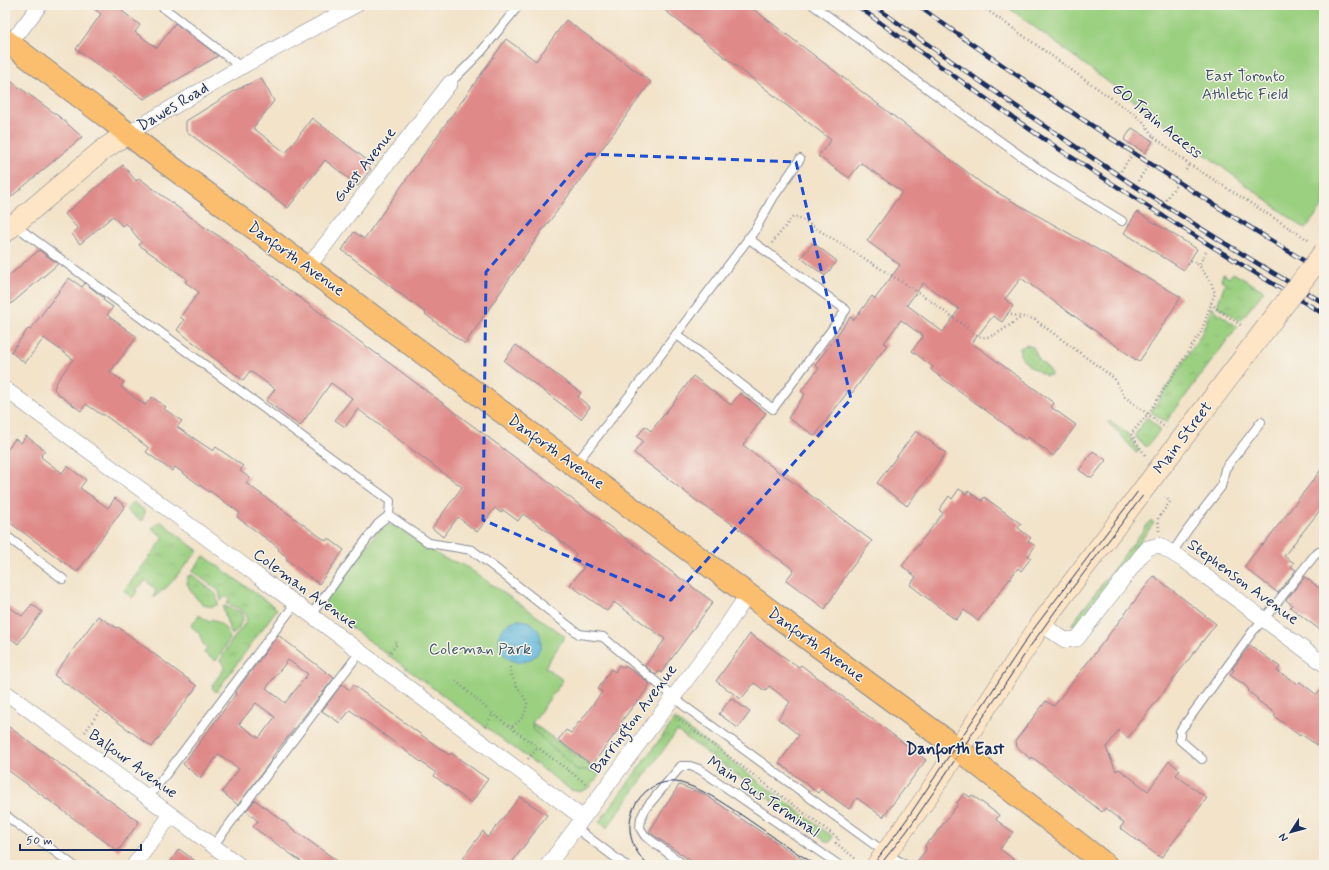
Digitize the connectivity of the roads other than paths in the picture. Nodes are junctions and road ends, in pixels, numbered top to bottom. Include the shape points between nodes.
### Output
1 (40, 5) edge
2 (160, 5) edge
3 (356, 5) edge
4 (519, 5) edge
5 (813, 5) edge
6 (8, 42) edge
7 (241, 67) junction
8 (450, 83) joint
9 (127, 134) junction
10 (800, 159) dead end
11 (1122, 221) dead end
12 (8, 225) edge
13 (748, 238) junction
14 (1318, 248) edge
15 (308, 267) junction
16 (676, 334) junction
17 (5, 389) edge
18 (1261, 422) dead end
19 (574, 466) junction
20 (389, 515) junction
21 (5, 535) edge
22 (1164, 544) junction
23 (1324, 551) edge
24 (63, 579) dead end
25 (748, 594) junction
26 (295, 604) junction
27 (311, 615) junction
28 (1264, 619) junction
29 (1041, 624) junction
30 (360, 652) junction
31 (1324, 664) edge
32 (5, 692) edge
33 (673, 697) junction
34 (958, 749) junction
35 (1202, 759) dead end
36 (148, 798) junction
37 (5, 815) edge
38 (171, 815) junction
39 (579, 823) junction
40 (213, 846) junction
41 (881, 859) edge
42 (73, 865) edge
43 (134, 865) edge
44 (239, 865) edge
45 (548, 865) edge
46 (625, 865) edge
47 (684, 865) edge
48 (839, 865) edge
49 (904, 865) edge
50 (1106, 865) edge

1 - 6 street
2 - 7 lane
3 - 7 street, Dawes Road
4 - 8 lane via 481,52
5 - 11 lane via 1049,176
6 - 9 main road, Danforth Avenue
7 - 9 street, Dawes Road
8 - 15 street, Guest Avenue
9 - 12 street, Dawes Road
9 - 15 main road, Danforth Avenue
10 - 13 lane
12 - 20 lane via 390,501
13 - 16 lane
13 - 16 lane via 846,310 773,409
14 - 29 street, Main Street, bridge via 1146,486
15 - 19 main road, Danforth Avenue
16 - 19 lane
17 - 26 street, Coleman Avenue
18 - 22 lane via 1225,469 1221,488 1189,528
19 - 25 main road, Danforth Avenue
20 - 27 lane via 378,524
20 - 33 lane via 429,543 472,550 579,634 603,637
21 - 24 lane
22 - 28 street, Stephenson Avenue
22 - 29 street via 1148,548 1077,639 1065,640
23 - 28 lane via 1314,556
25 - 33 street, Barrington Avenue
25 - 34 main road, Danforth Avenue
26 - 27 street, Coleman Avenue
26 - 36 lane
27 - 30 street, Coleman Avenue
28 - 31 street, Stephenson Avenue
28 - 35 lane via 1180,730 1180,740
29 - 34 street, Main Street
30 - 39 street, Coleman Avenue
30 - 40 lane
32 - 36 street, Balfour Avenue
33 - 39 street, Barrington Avenue
33 - 41 lane
34 - 41 street, Main Street via 922,804
34 - 50 main road, Danforth Avenue
36 - 38 street, Balfour Avenue
37 - 42 lane
38 - 40 street, Balfour Avenue
38 - 43 street
39 - 45 street, Barrington Avenue
39 - 46 lane
40 - 44 street, Balfour Avenue
41 - 49 lane
47 - 48 lane, Main Bus Terminal via 645,836 640,828 646,808 681,766 699,768

